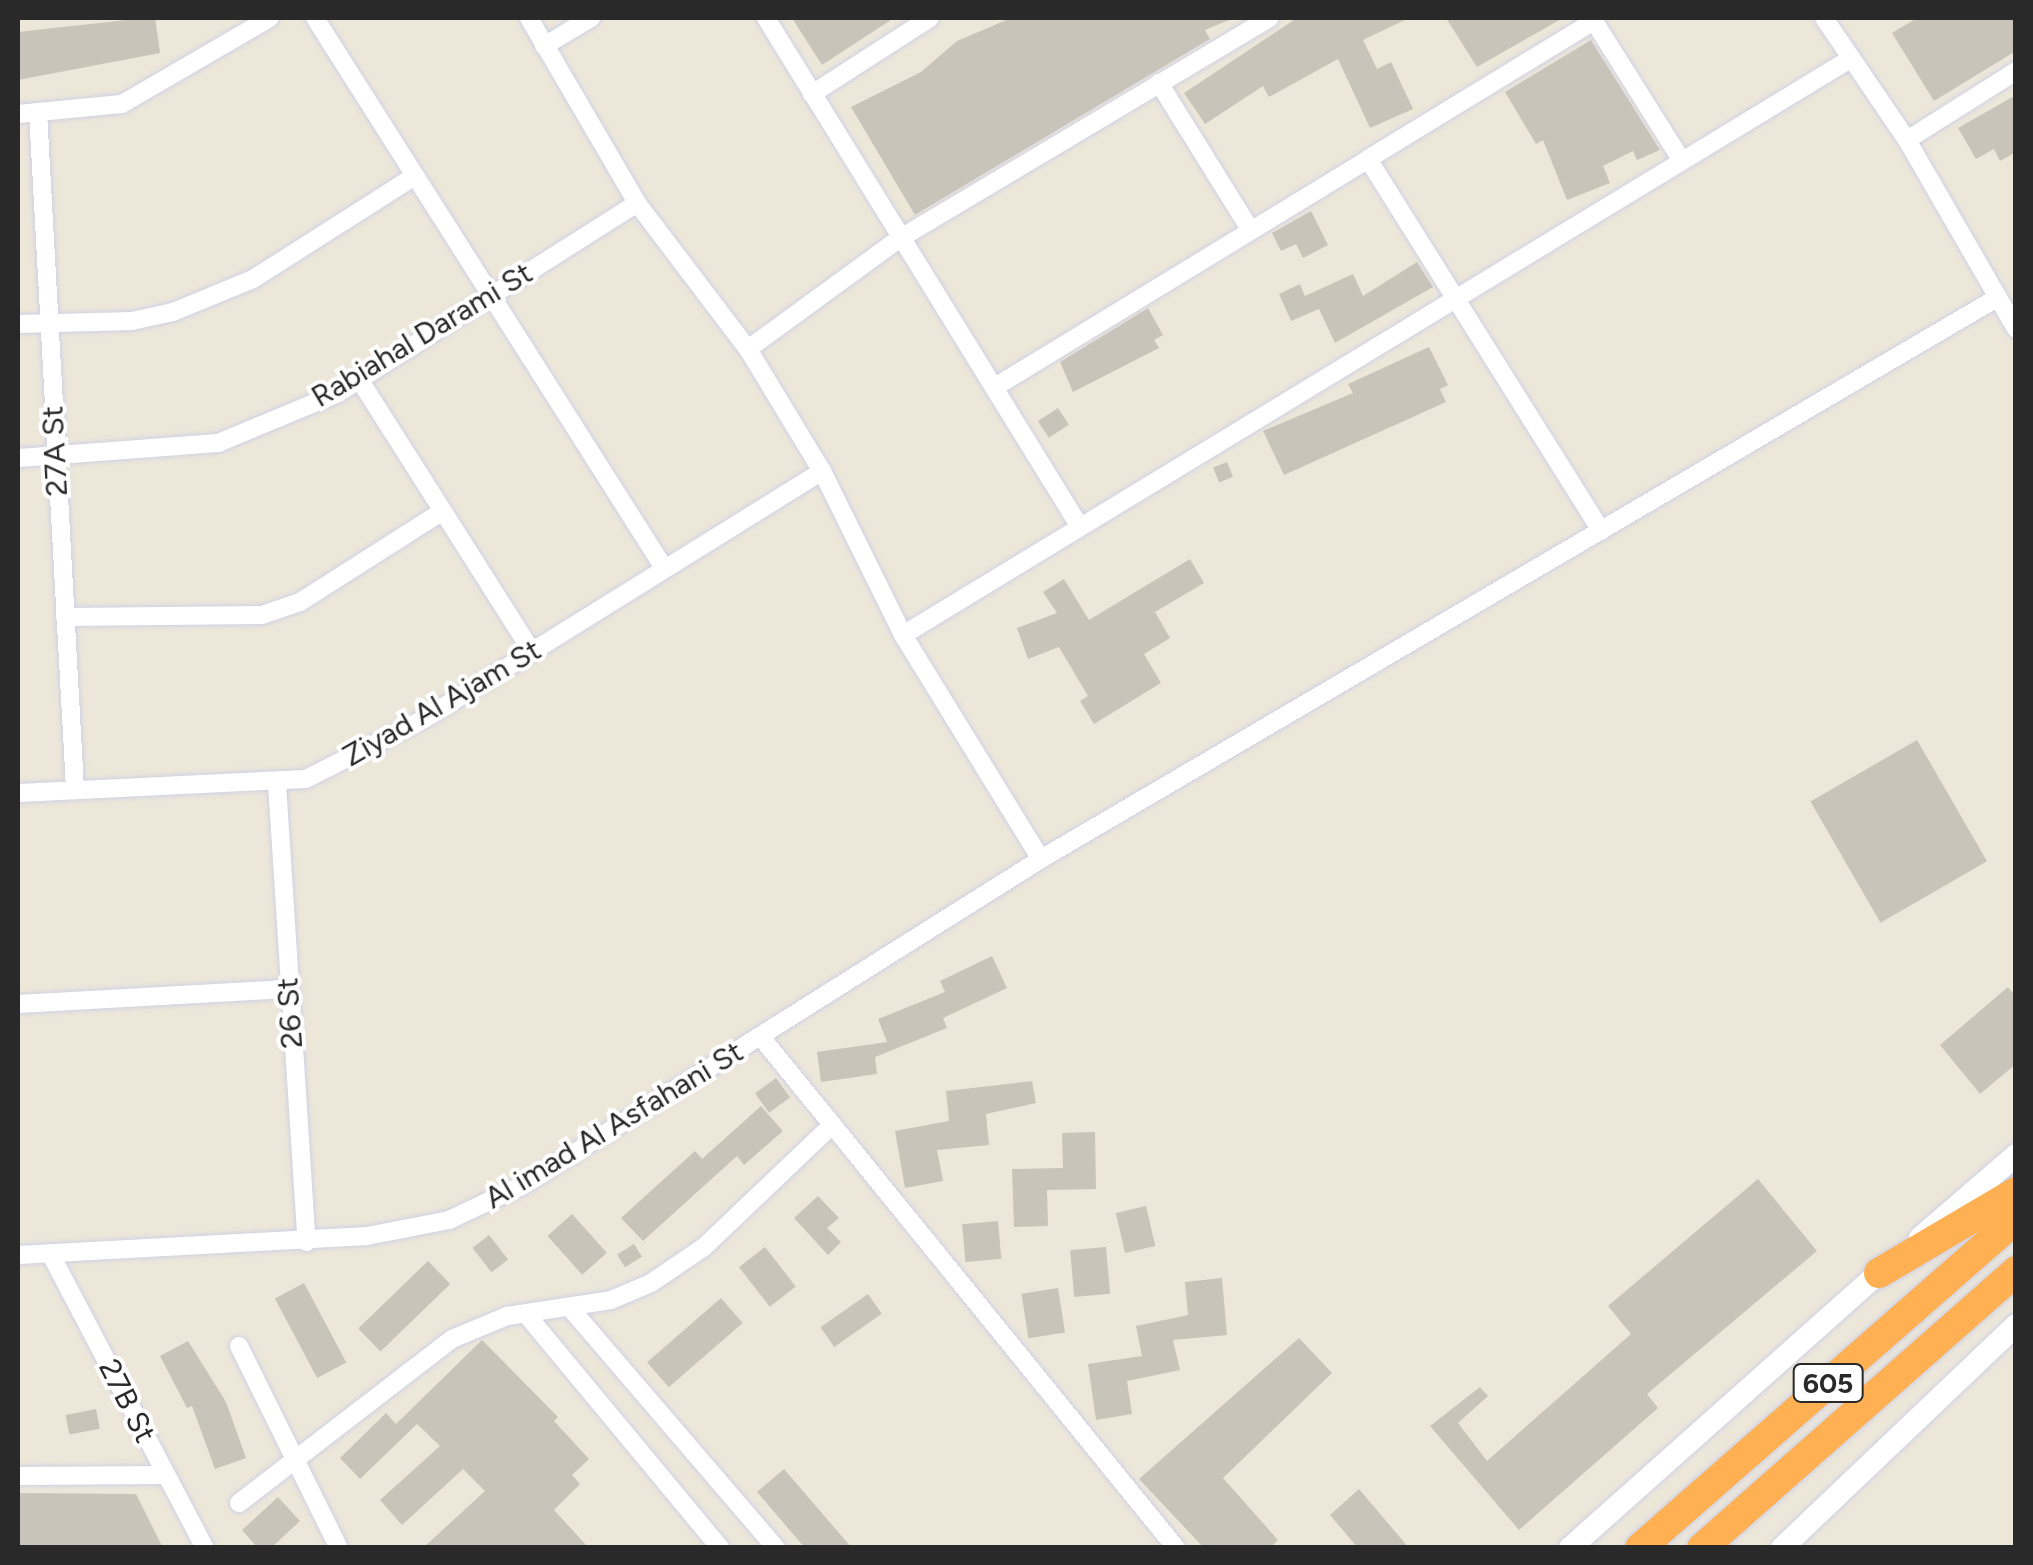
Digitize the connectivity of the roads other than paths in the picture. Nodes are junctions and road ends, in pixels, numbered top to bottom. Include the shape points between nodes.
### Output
1 (270, 18) edge
2 (315, 18) edge
3 (528, 18) edge
4 (591, 18) edge
5 (766, 18) edge
6 (930, 18) edge
7 (1268, 18) edge
8 (1824, 18) edge
9 (1593, 19) edge
10 (544, 46) junction
11 (1850, 59) junction
12 (2016, 71) edge
13 (1158, 83) junction
14 (812, 94) junction
15 (38, 112) junction
16 (18, 114) edge
17 (1906, 140) junction
18 (1368, 159) junction
19 (1682, 161) junction
20 (413, 178) junction
21 (637, 203) junction
22 (1251, 231) junction
23 (900, 239) junction
24 (487, 298) junction
25 (1457, 298) junction
26 (1997, 298) junction
27 (49, 323) junction
28 (18, 324) edge
29 (2016, 329) edge
30 (748, 348) junction
31 (359, 379) junction
32 (995, 388) junction
33 (55, 455) junction
34 (18, 458) edge
35 (822, 471) junction
36 (442, 511) junction
37 (1080, 527) junction
38 (1601, 531) junction
39 (664, 568) junction
40 (64, 617) junction
41 (903, 635) junction
42 (532, 652) junction
43 (277, 784) junction
44 (74, 790) junction
45 (18, 793) edge
46 (1041, 859) junction
47 (288, 989) junction
48 (18, 1004) edge
49 (761, 1038) junction
50 (832, 1124) junction
51 (2016, 1155) edge
52 (2016, 1192) edge
53 (2016, 1218) edge
54 (307, 1242) junction
55 (50, 1253) junction
56 (18, 1255) edge
57 (2016, 1270) edge
58 (1880, 1273) junction
59 (571, 1309) junction
60 (526, 1314) junction
61 (2016, 1325) edge
62 (239, 1346) dead end
63 (300, 1460) junction
64 (165, 1475) junction
65 (18, 1476) edge
66 (239, 1504) dead end
67 (1168, 1545) edge
68 (205, 1548) edge
69 (338, 1548) edge
70 (720, 1548) edge
71 (776, 1548) edge
72 (1570, 1548) edge
73 (1640, 1548) edge
74 (1702, 1548) edge
75 (1782, 1548) edge

1 - 15 street via 122,104
2 - 20 street
3 - 10 street
4 - 10 street
5 - 14 street
6 - 14 street
7 - 13 street
8 - 11 street
9 - 18 street
9 - 19 street
10 - 21 street
11 - 17 street
11 - 19 street
12 - 17 street
13 - 22 street
13 - 23 street
14 - 23 street
15 - 16 street
15 - 27 street, 27A St
17 - 26 street
18 - 22 street
18 - 25 street
19 - 25 street
20 - 24 street
20 - 27 street via 253,279 210,297 132,321
21 - 24 street, Rabiahal Darami St
21 - 30 street
22 - 32 street
23 - 30 street
23 - 32 street
24 - 31 street, Rabiahal Darami St
24 - 39 street
25 - 37 street
25 - 38 street
26 - 29 street
26 - 38 street, Al imad Al Asfahani St
27 - 28 street
27 - 33 street, 27A St
30 - 35 street
31 - 33 street, Rabiahal Darami St via 218,443
31 - 36 street
32 - 37 street
33 - 34 street, Rabiahal Darami St
33 - 40 street, 27A St
35 - 39 street, Ziyad Al Ajam St
35 - 41 street
36 - 40 street via 300,602 262,615
36 - 42 street
37 - 41 street
38 - 46 street, Al imad Al Asfahani St
39 - 42 street, Ziyad Al Ajam St
40 - 44 street, 27A St
41 - 46 street
42 - 43 street, Ziyad Al Ajam St via 424,719 306,780
43 - 44 street, Ziyad Al Ajam St
43 - 47 street, 26 St
44 - 45 street, Ziyad Al Ajam St
46 - 49 street, Al imad Al Asfahani St
47 - 48 street
47 - 54 street, 26 St
49 - 50 street
49 - 54 street, Al imad Al Asfahani St via 524,1184 448,1220
50 - 59 street via 704,1247 651,1282
50 - 67 street
51 - 58 main road
52 - 58 highway
53 - 73 highway, 605
54 - 55 street, Al imad Al Asfahani St
55 - 56 street, Al imad Al Asfahani St
55 - 64 street, 27B St
57 - 74 highway, 605
58 - 72 main road
59 - 60 street
59 - 71 street
60 - 63 street via 452,1339
60 - 70 street
61 - 75 main road
62 - 63 street
63 - 66 street
63 - 69 street
64 - 65 street
64 - 68 street, 27B St

